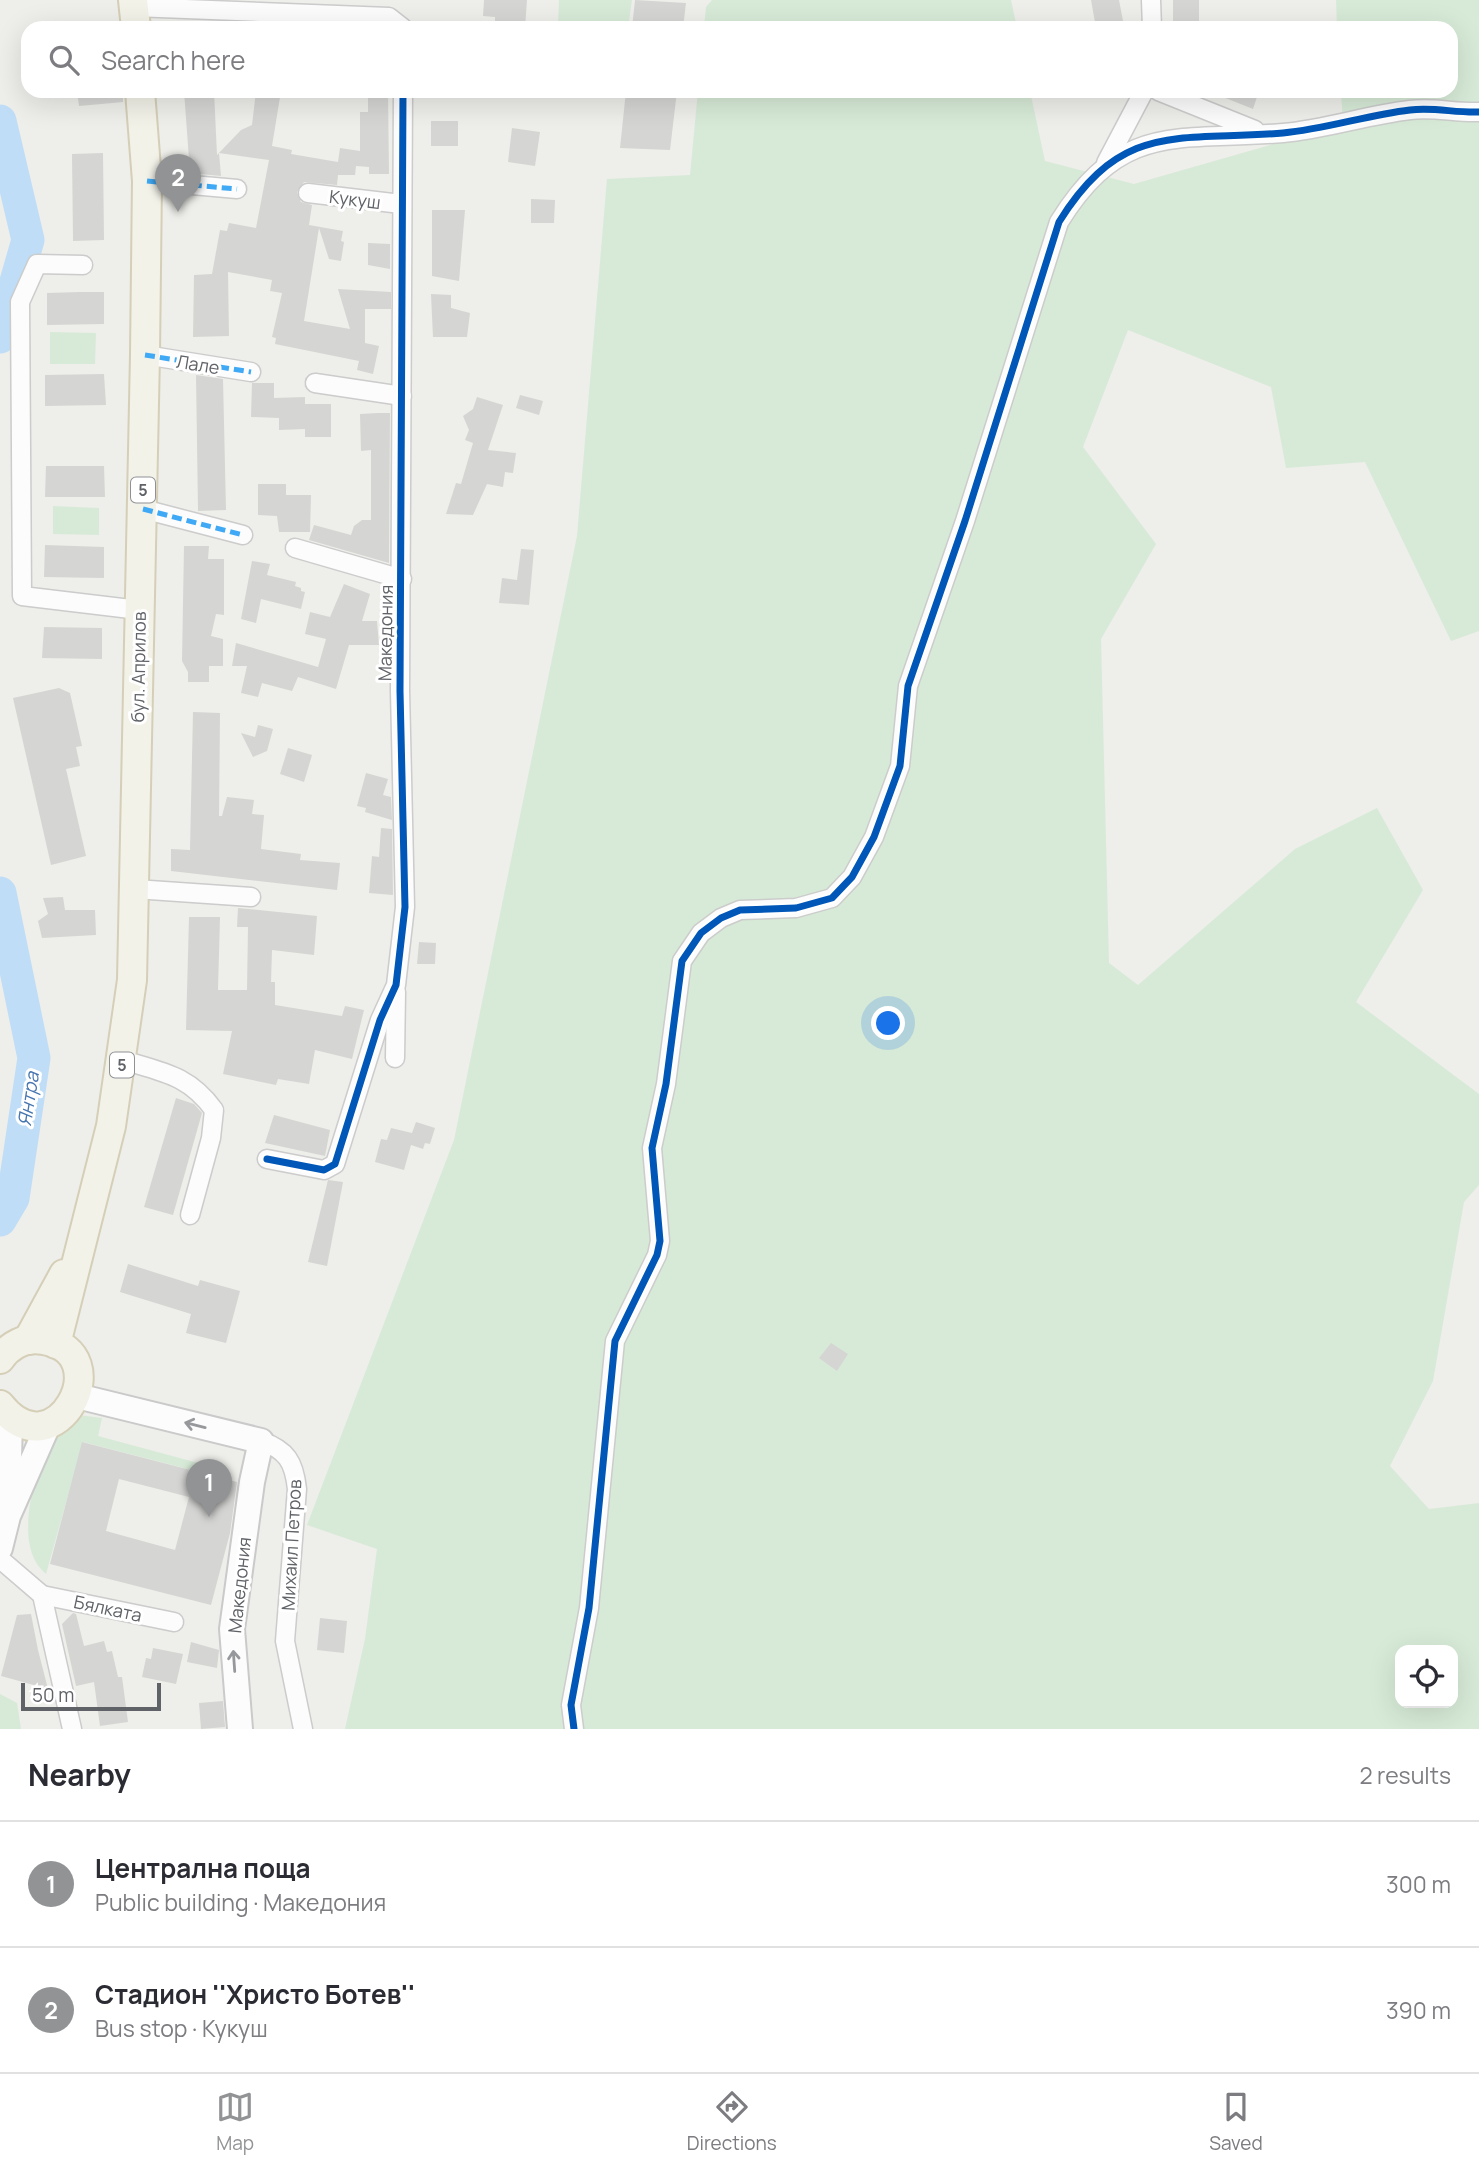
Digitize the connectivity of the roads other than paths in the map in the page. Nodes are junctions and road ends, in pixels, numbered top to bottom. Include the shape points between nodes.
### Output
1 (1151, 0) edge
2 (134, 12) edge
3 (395, 21) edge
4 (1152, 21) edge
5 (141, 98) edge
6 (403, 98) edge
7 (1140, 98) edge
8 (1175, 98) edge
9 (1479, 112) edge
10 (1262, 133) junction
11 (1103, 169) junction
12 (147, 181) junction
13 (237, 189) dead end
14 (308, 193) dead end
15 (401, 204) junction
16 (83, 265) dead end
17 (145, 355) junction
18 (251, 372) dead end
19 (315, 383) dead end
20 (402, 396) junction
21 (143, 509) junction
22 (243, 535) dead end
23 (295, 548) dead end
24 (401, 579) junction
25 (139, 610) junction
26 (135, 889) junction
27 (251, 897) dead end
28 (396, 985) junction
29 (395, 1058) dead end
30 (123, 1060) junction
31 (267, 1159) dead end
32 (190, 1215) dead end
33 (83, 1237) junction
34 (28, 1340) junction
35 (56, 1344) junction
36 (0, 1359) edge
37 (77, 1396) junction
38 (5, 1411) edge
39 (49, 1423) junction
40 (261, 1441) junction
41 (8, 1516) junction
42 (0, 1548) edge
43 (0, 1559) edge
44 (41, 1595) junction
45 (174, 1622) dead end
46 (72, 1729) edge
47 (240, 1729) edge
48 (303, 1729) edge
49 (574, 1729) edge

1 - 4 street
2 - 3 street via 389,17
5 - 12 main road, бул. Априлов / 5
6 - 15 street, Македония
7 - 11 street
8 - 10 street
9 - 10 street via 1439,107 1408,110 1312,129
10 - 11 street via 1178,137 1123,153
11 - 49 street via 1070,204 1044,264 965,521 908,686 900,766 874,837 852,877 832,898 796,908 740,910 701,933 682,961 666,1084 652,1148 660,1241 615,1341 589,1608 571,1705
12 - 13 street
12 - 17 main road, бул. Априлов / 5
14 - 15 street, Кукуш
15 - 20 street, Македония
16 - 25 street via 37,264 20,302 22,596
17 - 18 street, Лале
17 - 21 main road, бул. Априлов / 5
19 - 20 street
20 - 24 street, Македония
21 - 22 street
21 - 25 main road, бул. Априлов / 5
23 - 24 street
24 - 28 street, Македония via 405,907
25 - 26 main road, бул. Априлов / 5
26 - 27 street
26 - 30 main road, бул. Априлов / 5
28 - 29 street
28 - 31 street, Македония via 380,1020 335,1164 324,1170
30 - 32 street via 177,1076 201,1092 214,1111
30 - 33 main road, бул. Априлов / 5
33 - 34 main road, бул. Априлов / 5
33 - 35 main road, бул. Априлов / 5
34 - 35 main road
34 - 36 main road, 5 via 10,1347
35 - 37 main road via 75,1364
37 - 39 main road via 66,1413
40 -> 37 main road, Михаил Петров
38 - 39 main road via 29,1425
38 - 41 main road
39 - 41 main road
47 -> 40 main road, Македония via 232,1629
40 - 48 street, Михаил Петров via 285,1452 295,1468 298,1489 285,1641
41 - 42 main road
43 - 44 street
44 - 45 street, Бялката
44 - 46 street

